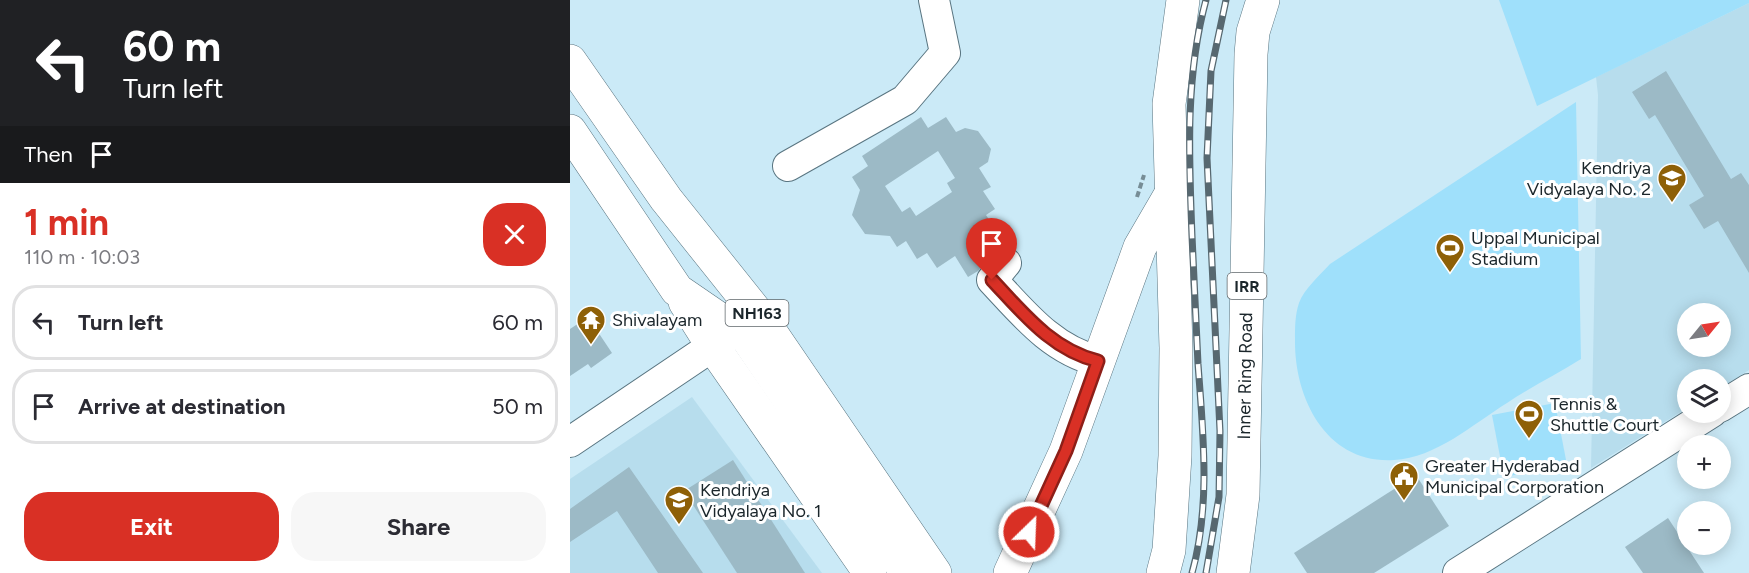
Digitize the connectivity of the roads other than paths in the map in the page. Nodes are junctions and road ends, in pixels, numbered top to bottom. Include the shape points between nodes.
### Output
1 (934, 0) edge
2 (1183, 0) edge
3 (1263, 0) edge
4 (570, 61) edge
5 (570, 131) edge
6 (788, 166) dead end
7 (1172, 192) junction
8 (999, 272) dead end
9 (724, 338) junction
10 (1098, 361) junction
11 (1749, 389) edge
12 (1731, 400) edge
13 (1695, 423) edge
14 (570, 442) edge
15 (870, 573) edge
16 (907, 573) edge
17 (935, 573) edge
18 (1011, 573) edge
19 (1163, 573) edge
20 (1233, 573) edge
21 (1458, 573) edge

1 - 6 street via 945,53 905,100
2 - 7 highway via 1169,104
3 - 20 highway, Inner Ring Road / IRR via 1251,54 1243,495
4 - 17 highway, NH163 via 666,199 761,318
5 - 9 highway, NH163 via 677,290
7 - 10 highway via 1140,247
7 - 19 highway via 1176,456
8 - 10 street via 1042,334 1080,357
9 - 14 street
9 - 15 highway, NH163
9 - 16 highway, NH163 via 747,338
10 - 18 highway via 1066,451
11 - 12 street
13 - 21 street

